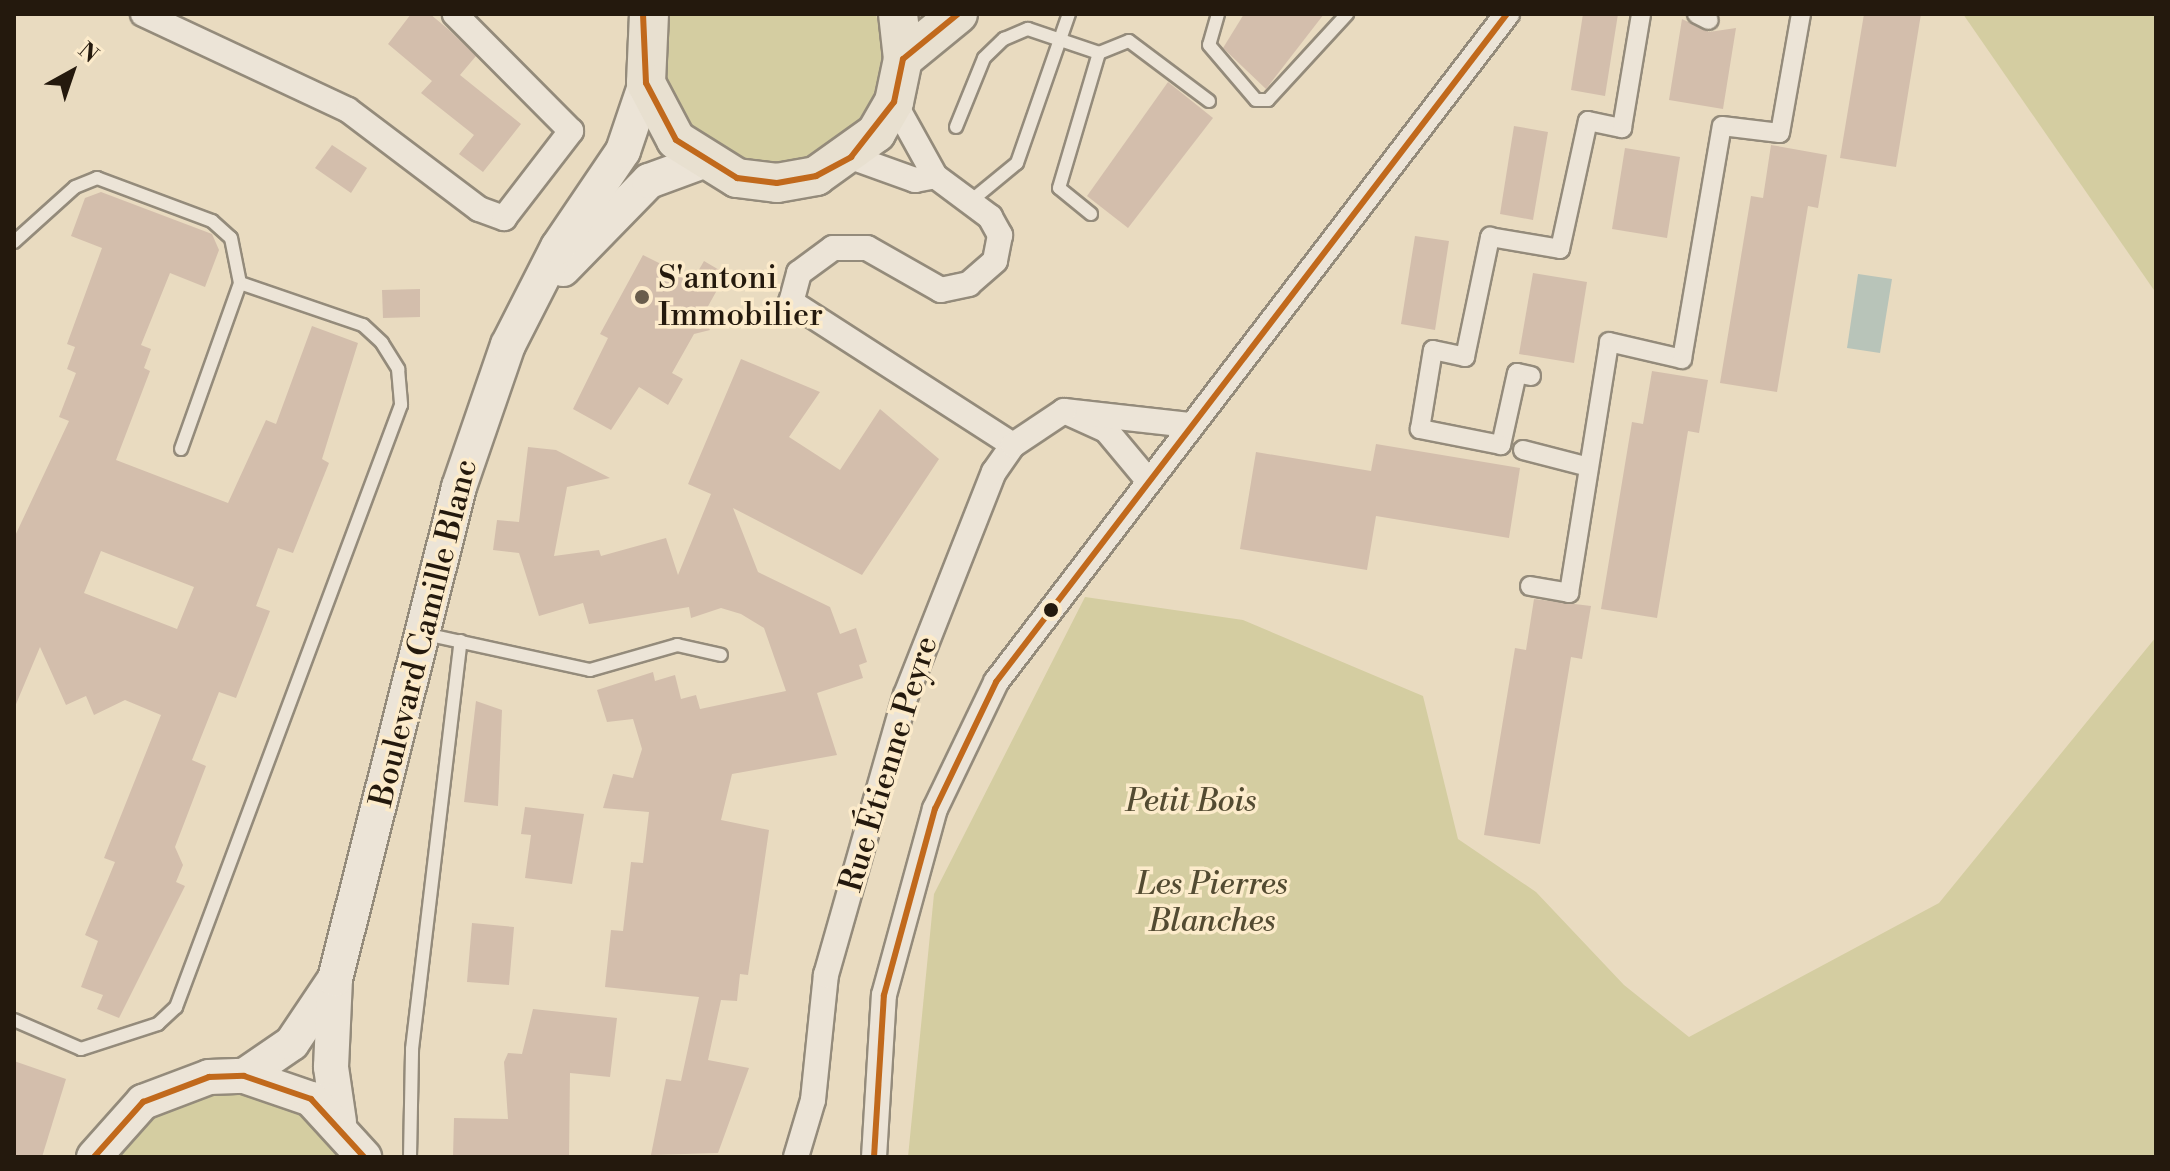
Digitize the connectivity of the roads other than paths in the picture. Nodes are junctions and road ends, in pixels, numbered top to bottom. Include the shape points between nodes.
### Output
1 (143, 14) edge
2 (455, 14) edge
3 (898, 14) edge
4 (958, 14) edge
5 (1069, 14) edge
6 (1218, 14) edge
7 (1347, 14) edge
8 (1507, 14) edge
9 (1641, 14) edge
10 (1799, 15) edge
11 (646, 17) edge
12 (1059, 37) junction
13 (1099, 53) junction
14 (903, 59) junction
15 (646, 83) junction
16 (1209, 101) dead end
17 (894, 102) junction
18 (956, 127) dead end
19 (851, 157) junction
20 (701, 162) junction
21 (935, 176) junction
22 (972, 200) junction
23 (1091, 214) dead end
24 (14, 242) edge
25 (240, 283) junction
26 (537, 295) junction
27 (1531, 376) dead end
28 (1064, 411) junction
29 (1189, 425) junction
30 (1013, 445) junction
31 (181, 449) dead end
32 (1523, 450) dead end
33 (1589, 467) junction
34 (1147, 479) junction
35 (1530, 586) dead end
36 (423, 633) junction
37 (461, 641) junction
38 (721, 655) dead end
39 (335, 979) junction
40 (14, 1020) edge
41 (244, 1076) junction
42 (339, 1122) junction
43 (94, 1157) edge
44 (364, 1157) edge
45 (410, 1157) edge
46 (796, 1157) edge
47 (874, 1157) edge

1 - 2 street via 348,110 479,209 504,218 571,131
3 - 14 main road
4 - 14 main road
5 - 12 lane
6 - 7 lane via 1209,45 1256,100 1268,100
8 - 29 street
9 - 27 street via 1622,128 1588,121 1560,249 1490,237 1465,357 1433,350 1420,429 1501,445 1517,373
10 - 33 street via 1780,133 1722,126 1682,359 1609,342
11 - 15 main road
12 - 13 lane
12 - 18 lane via 1028,29 1004,39 984,58
12 - 22 lane via 1017,163
13 - 16 lane via 1129,41
13 - 23 lane via 1059,188
14 - 17 main road
15 - 20 main road via 657,114
15 - 26 main road, Boulevard Camille Blanc via 623,151 558,247
17 - 19 main road
17 - 21 street
19 - 20 main road via 816,176 777,183 737,178
19 - 21 street via 915,180
20 - 26 main road, Boulevard Camille Blanc via 649,181
21 - 22 street
22 - 30 street via 1000,235 995,261 969,284 926,287 851,245 806,265 791,302
24 - 25 lane via 75,187 97,178 212,221 231,238
25 - 31 lane
25 - 40 lane via 363,325 398,369 401,405 176,1007 158,1024 81,1049
26 - 36 main road, Boulevard Camille Blanc via 508,345 479,427
28 - 29 street
28 - 30 street, Rue Étienne Peyre
28 - 34 street via 1106,430
29 - 34 street
30 - 46 street, Rue Étienne Peyre via 978,501 906,695 826,975 813,1100
32 - 33 street
33 - 35 street via 1569,593
34 - 47 street via 996,682 935,809 884,995
36 - 37 lane
36 - 39 main road, Boulevard Camille Blanc
37 - 38 lane via 590,670 677,645
37 - 45 lane via 412,1049
39 - 41 main road, Boulevard Camille Blanc via 292,1043
39 - 42 main road, Boulevard Camille Blanc via 331,1067
41 - 42 main road via 301,1094
41 - 43 main road via 186,1083 143,1102
42 - 44 main road

